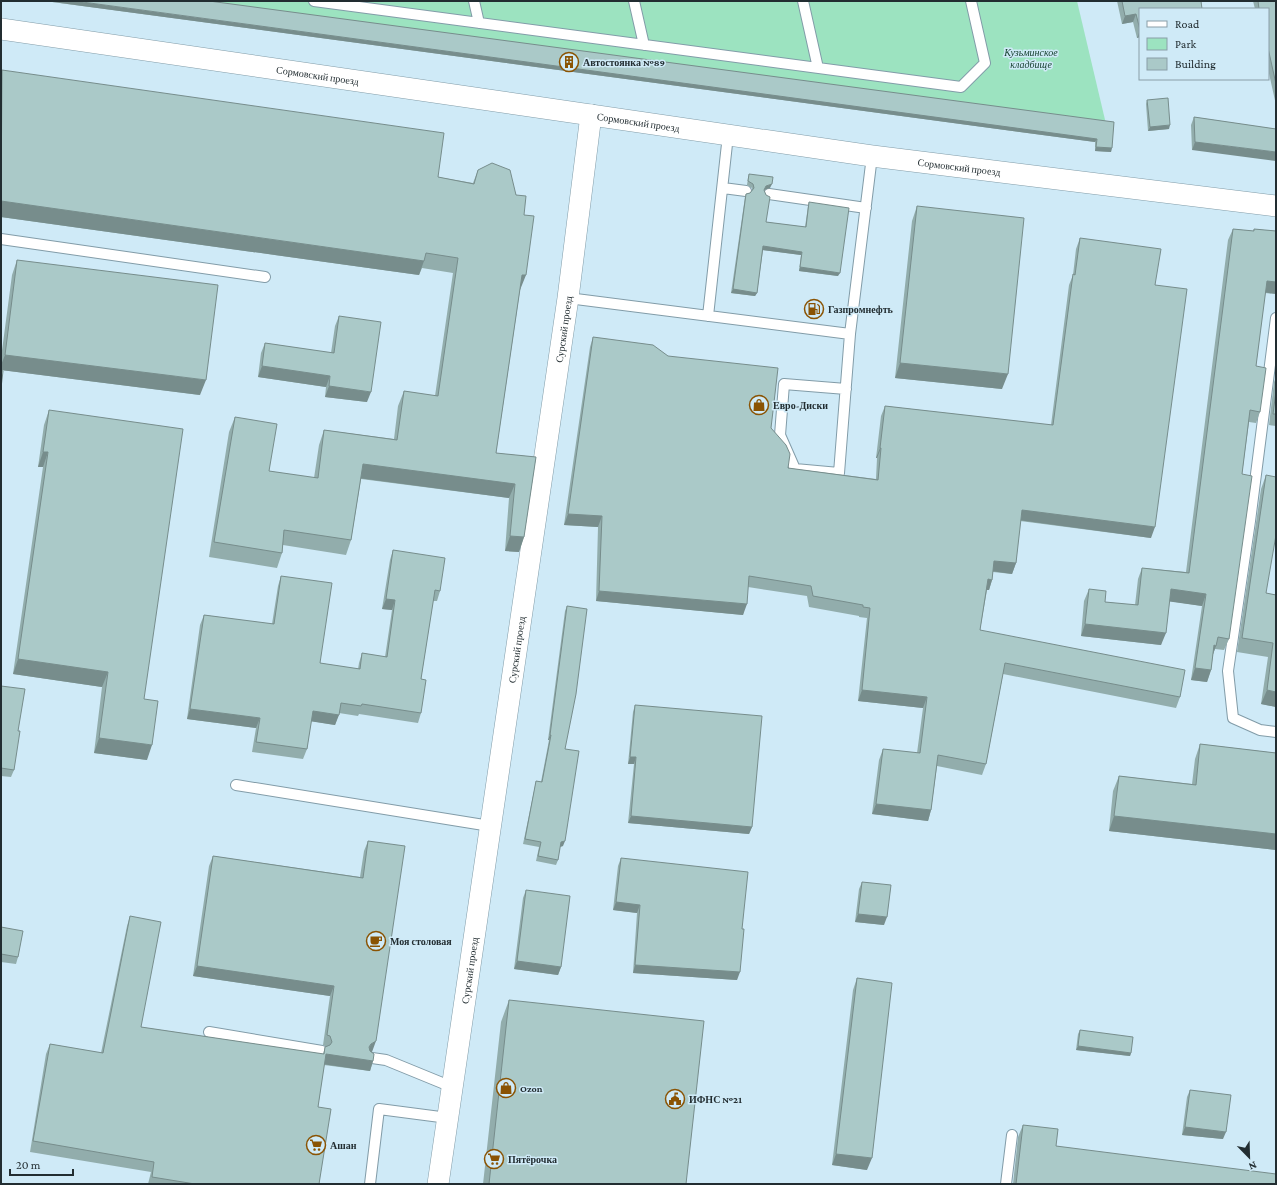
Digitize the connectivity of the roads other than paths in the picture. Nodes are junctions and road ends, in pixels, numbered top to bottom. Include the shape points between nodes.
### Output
1 (314, 1) edge
2 (474, 1) edge
3 (634, 1) edge
4 (803, 1) edge
5 (970, 1) edge
6 (479, 23) junction
7 (1, 29) edge
8 (644, 45) junction
9 (818, 68) junction
10 (591, 115) junction
11 (728, 135) junction
12 (872, 156) junction
13 (723, 188) junction
14 (746, 191) dead end
15 (769, 194) dead end
16 (1276, 206) edge
17 (866, 208) junction
18 (1, 239) edge
19 (265, 277) dead end
20 (568, 298) junction
21 (708, 316) junction
22 (1276, 318) edge
23 (850, 334) junction
24 (846, 389) junction
25 (1276, 732) edge
26 (236, 785) dead end
27 (490, 826) junction
28 (209, 1032) dead end
29 (322, 1051) dead end
30 (372, 1058) edge
31 (452, 1087) junction
32 (448, 1118) junction
33 (1012, 1135) dead end
34 (370, 1184) edge
35 (438, 1184) edge
36 (1006, 1184) edge

1 - 6 lane
2 - 6 lane
3 - 8 lane
4 - 9 lane
5 - 9 lane via 985,63 961,87
6 - 8 lane
7 - 10 street, Сормовский проезд
8 - 9 lane
10 - 11 street, Сормовский проезд
10 - 20 street, Сурский проезд
11 - 12 street, Сормовский проезд
11 - 13 lane
12 - 16 street, Сормовский проезд
12 - 17 lane
13 - 14 lane
13 - 21 lane
15 - 17 lane
17 - 23 lane
18 - 19 lane
20 - 21 lane
20 - 27 street, Сурский проезд
21 - 23 lane
22 - 25 lane via 1228,671 1232,718 1260,730
23 - 24 lane
24 - 24 lane via 839,473 795,469 780,435 784,384
26 - 27 lane
27 - 31 street, Сурский проезд
28 - 29 lane
30 - 31 lane via 386,1060
31 - 32 street, Сурский проезд
32 - 34 lane via 379,1109
32 - 35 street, Сурский проезд
33 - 36 lane

